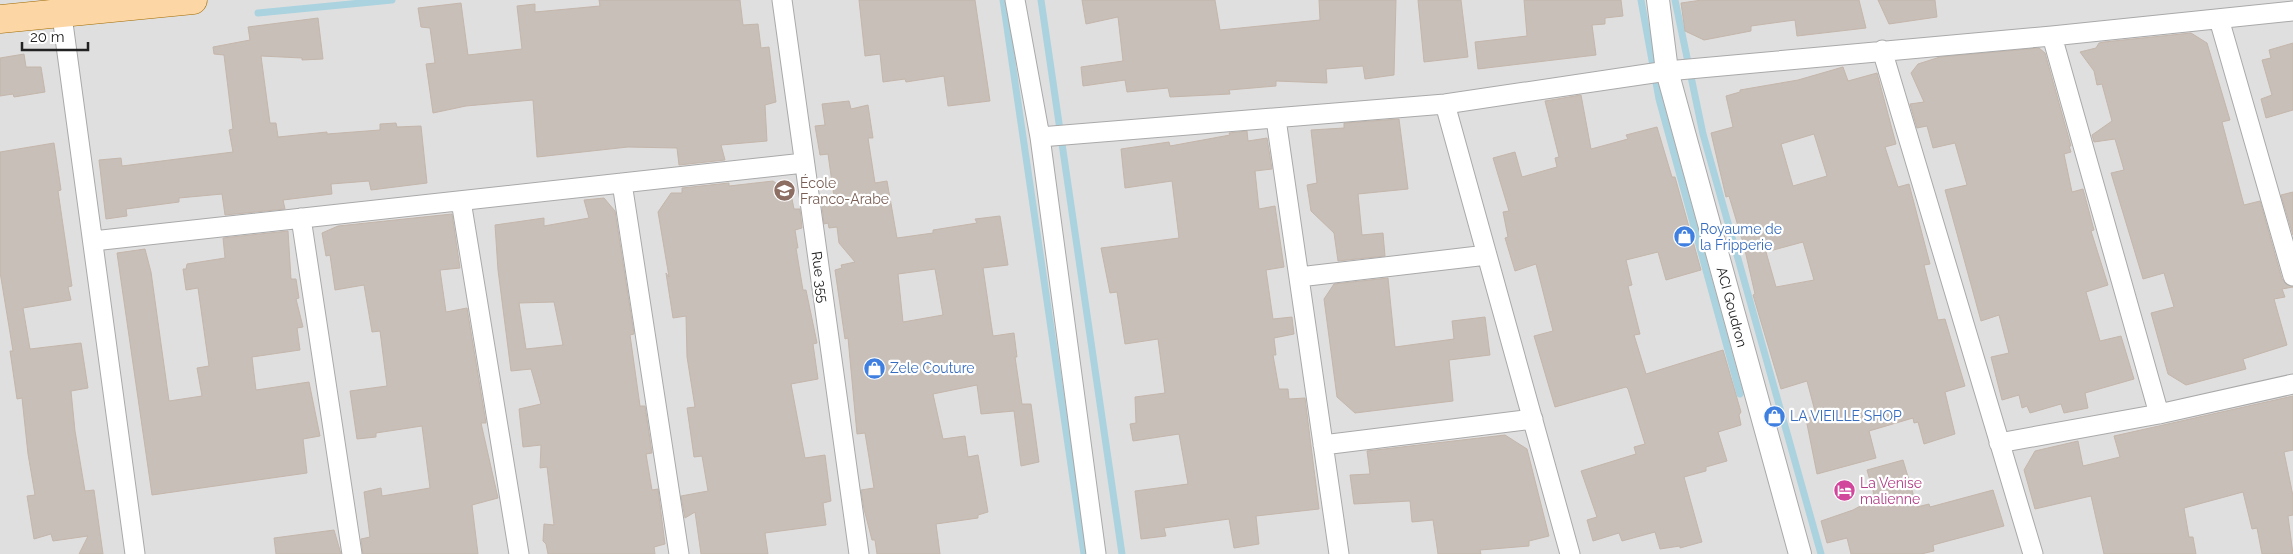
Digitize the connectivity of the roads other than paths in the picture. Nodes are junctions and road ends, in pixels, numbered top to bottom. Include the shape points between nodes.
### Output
1 (194, 0) edge
2 (782, 0) edge
3 (1015, 0) edge
4 (1658, 0) edge
5 (61, 7) edge
6 (2293, 11) edge
7 (0, 19) edge
8 (2219, 19) junction
9 (2052, 36) junction
10 (1882, 50) junction
11 (1667, 70) junction
12 (1445, 104) junction
13 (1276, 119) junction
14 (1040, 138) junction
15 (804, 163) junction
16 (622, 183) junction
17 (461, 201) junction
18 (301, 218) junction
19 (93, 241) junction
20 (1487, 255) junction
21 (2293, 276) edge
22 (1299, 277) junction
23 (2293, 384) edge
24 (2159, 414) junction
25 (1533, 419) junction
26 (1999, 443) junction
27 (1323, 445) junction
28 (135, 554) edge
29 (352, 554) edge
30 (519, 554) edge
31 (679, 554) edge
32 (859, 554) edge
33 (1096, 554) edge
34 (1339, 554) edge
35 (1570, 554) edge
36 (1800, 554) edge
37 (2033, 554) edge

1 - 5 main road
2 - 15 street, Rue 355
3 - 14 street
4 - 11 street, ACI Goudron
5 - 7 main road
5 - 19 street
6 - 8 street
8 - 9 street
8 - 21 street
9 - 10 street
9 - 24 street
10 - 11 street
10 - 26 street
11 - 12 street
11 - 36 street, ACI Goudron
12 - 13 street
12 - 20 street
13 - 14 street
13 - 22 street
14 - 33 street
15 - 16 street
15 - 32 street, Rue 355
16 - 17 street
16 - 31 street
17 - 18 street
17 - 30 street
18 - 19 street
18 - 29 street
19 - 28 street
20 - 22 street
20 - 25 street
22 - 27 street
23 - 24 street
24 - 26 street
25 - 27 street
25 - 35 street
26 - 37 street
27 - 34 street

